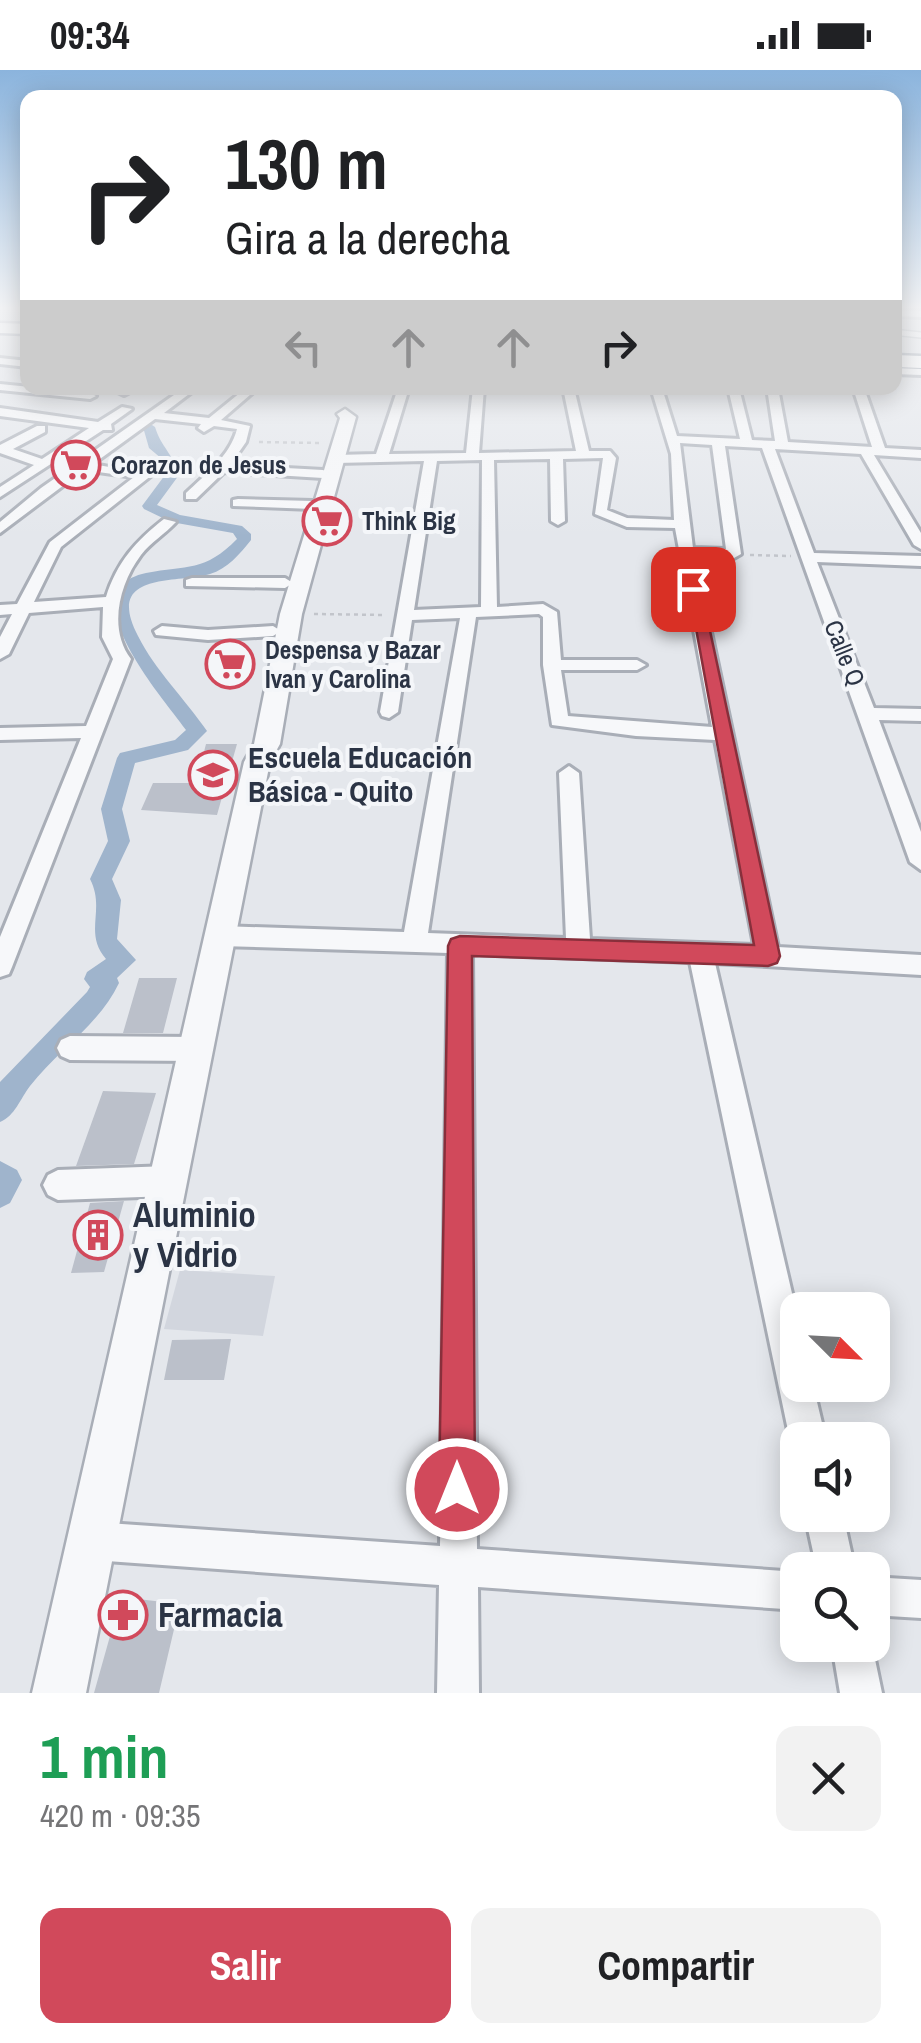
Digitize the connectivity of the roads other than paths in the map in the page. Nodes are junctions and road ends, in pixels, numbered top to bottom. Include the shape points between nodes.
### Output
1 (86, 395) edge
2 (181, 395) edge
3 (244, 395) edge
4 (402, 395) edge
5 (478, 395) edge
6 (571, 395) edge
7 (658, 395) edge
8 (736, 395) edge
9 (773, 395) edge
10 (861, 395) edge
11 (90, 396) dead end
12 (347, 407) dead end
13 (126, 409) dead end
14 (0, 412) edge
15 (153, 414) junction
16 (211, 423) junction
17 (102, 426) junction
18 (41, 428) dead end
19 (131, 431) junction
20 (194, 436) dead end
21 (672, 439) junction
22 (718, 442) junction
23 (748, 444) junction
24 (774, 446) junction
25 (3, 452) edge
26 (873, 452) junction
27 (583, 453) junction
28 (556, 454) junction
29 (921, 454) edge
30 (480, 455) junction
31 (431, 457) junction
32 (331, 458) junction
33 (381, 458) junction
34 (44, 464) junction
35 (83, 466) junction
36 (221, 468) junction
37 (0, 495) edge
38 (191, 496) dead end
39 (238, 503) dead end
40 (30, 504) junction
41 (313, 504) junction
42 (558, 521) dead end
43 (169, 522) dead end
44 (680, 524) junction
45 (0, 529) edge
46 (307, 543) junction
47 (921, 546) edge
48 (686, 552) junction
49 (806, 556) junction
50 (921, 560) edge
51 (192, 583) dead end
52 (285, 583) junction
53 (113, 601) junction
54 (22, 609) junction
55 (0, 610) edge
56 (479, 613) junction
57 (405, 615) junction
58 (162, 631) dead end
59 (273, 632) junction
60 (0, 654) edge
61 (637, 664) dead end
62 (552, 665) junction
63 (389, 712) dead end
64 (870, 714) junction
65 (921, 715) edge
66 (95, 732) junction
67 (0, 734) edge
68 (720, 734) junction
69 (257, 762) junction
70 (569, 774) dead end
71 (921, 862) edge
72 (220, 936) junction
73 (414, 944) junction
74 (460, 946) junction
75 (580, 949) junction
76 (700, 952) junction
77 (768, 956) junction
78 (921, 965) edge
79 (0, 967) edge
80 (70, 1048) dead end
81 (196, 1049) junction
82 (169, 1181) junction
83 (58, 1185) dead end
84 (804, 1422) edge
85 (93, 1540) junction
86 (457, 1567) junction
87 (780, 1590) edge
88 (890, 1597) edge
89 (921, 1600) edge
90 (856, 1662) edge
91 (59, 1693) edge
92 (458, 1693) edge
93 (862, 1693) edge

1 - 11 street
2 - 15 street
3 - 16 street
4 - 33 street
5 - 30 street
6 - 27 street
7 - 21 street
8 - 23 street
9 - 24 street, Calle Q
10 - 26 street
12 - 32 street
13 - 17 street
14 - 17 street
15 - 16 street
15 - 19 street
16 - 20 street
16 - 36 street via 244,426
17 - 19 street
17 - 34 street
18 - 25 street
19 - 35 street
21 - 22 street
21 - 44 street
22 - 23 street
22 - 48 street via 734,554
23 - 24 street
24 - 26 street
24 - 49 street, Calle Q
25 - 34 street
26 - 29 street
26 - 47 street
27 - 28 street
27 - 44 street via 610,458 603,515
28 - 30 street
28 - 42 street
30 - 31 street
30 - 56 street
31 - 33 street
31 - 57 street
32 - 33 street
32 - 36 street
32 - 41 street
32 - 46 street
34 - 37 street
35 - 40 street
35 - 54 street via 145,475 56,546
36 - 38 street
37 - 40 street
39 - 41 street
40 - 45 street
41 - 46 street
43 - 53 street via 131,556
44 - 48 street
46 - 52 street
46 - 69 street via 267,744
48 - 68 street
49 - 50 street
49 - 64 street, Calle Q
51 - 52 street
52 - 59 street
53 - 54 street
53 - 66 street via 108,638 122,658
54 - 55 street
54 - 60 street
56 - 57 street
56 - 62 street via 548,611
56 - 73 street
57 - 63 street
58 - 59 street
59 - 69 street
61 - 62 street
62 - 68 street via 559,721
64 - 65 street
64 - 71 street, Calle Q
66 - 67 street
66 - 79 street
68 - 77 street
69 - 72 street
70 - 75 street
72 - 73 street
72 - 81 street
73 - 74 street
74 - 75 street
74 - 86 street
75 - 76 street
76 - 77 street
76 - 84 street
77 - 78 street
80 - 81 street
81 - 82 street
82 - 83 street
82 - 85 street
85 - 86 street
85 - 91 street
86 - 87 street
86 - 92 street
88 - 89 street
90 - 93 street

